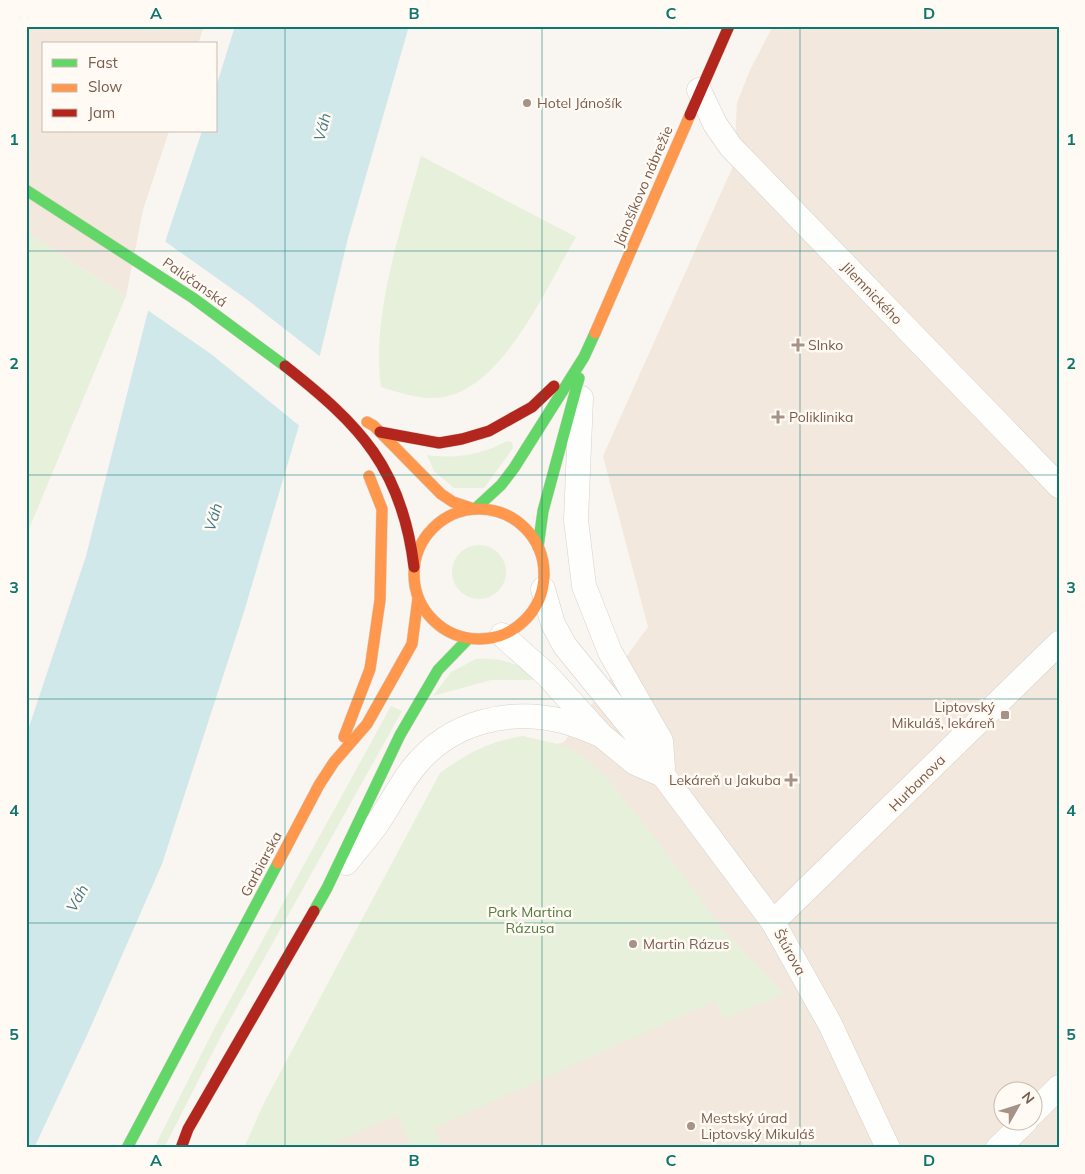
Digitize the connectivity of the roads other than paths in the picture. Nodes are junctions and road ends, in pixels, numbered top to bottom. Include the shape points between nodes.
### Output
1 (729, 26) edge
2 (700, 90) junction
3 (26, 190) edge
4 (584, 357) junction
5 (335, 406) junction
6 (380, 432) junction
7 (356, 449) dead end
8 (364, 465) dead end
9 (1059, 486) edge
10 (473, 508) junction
11 (538, 547) junction
12 (414, 567) junction
13 (543, 589) junction
14 (418, 598) junction
15 (502, 635) junction
16 (468, 639) junction
17 (1059, 643) edge
18 (602, 735) junction
19 (334, 762) junction
20 (663, 775) junction
21 (327, 888) junction
22 (773, 922) junction
23 (1059, 1087) edge
24 (1042, 1104) edge
25 (1015, 1132) edge
26 (127, 1148) edge
27 (181, 1148) edge
28 (888, 1148) edge
29 (998, 1148) edge

1 - 2 main road, Jánošíkovo nábrežie
2 - 4 main road, Jánošíkovo nábrežie
2 - 9 street, Jilemnického via 715,124 731,147
3 - 5 main road, Palúčanská via 126,253 271,354
4 - 6 main road via 532,407 489,431 439,443
4 - 10 main road, Jánošíkovo nábrežie via 514,468 501,485
4 - 11 main road, Jánošíkovo nábrežie via 543,511
4 - 20 street via 576,520 584,586 610,652 661,742
5 - 6 main road, Palúčanská
5 - 7 main road
5 - 12 main road, Palúčanská via 365,438 395,489 411,538
6 - 10 main road, Palúčanská via 441,494 453,502
8 - 19 main road via 382,509 380,600 370,669
10 - 11 main road via 511,517 526,529
10 - 12 main road via 452,514 436,524 422,541
11 - 13 main road via 544,573
12 - 14 main road
13 - 15 main road via 525,621
13 - 20 street, Štúrova via 553,624 566,646 634,731
14 - 16 main road via 437,624
14 - 19 main road, Garbiarska via 412,644 367,724
15 - 16 main road
15 - 18 street via 546,674
16 - 21 main road via 438,670 400,735
17 - 22 street, Hurbanova
18 - 20 street via 635,764
18 - 21 street via 563,721 510,716 477,722 445,738 414,766 378,822
19 - 26 main road, Garbiarska
20 - 22 street, Štúrova
21 - 27 main road via 188,1129
22 - 28 street, Štúrova via 830,1024
23 - 24 street
25 - 29 street

